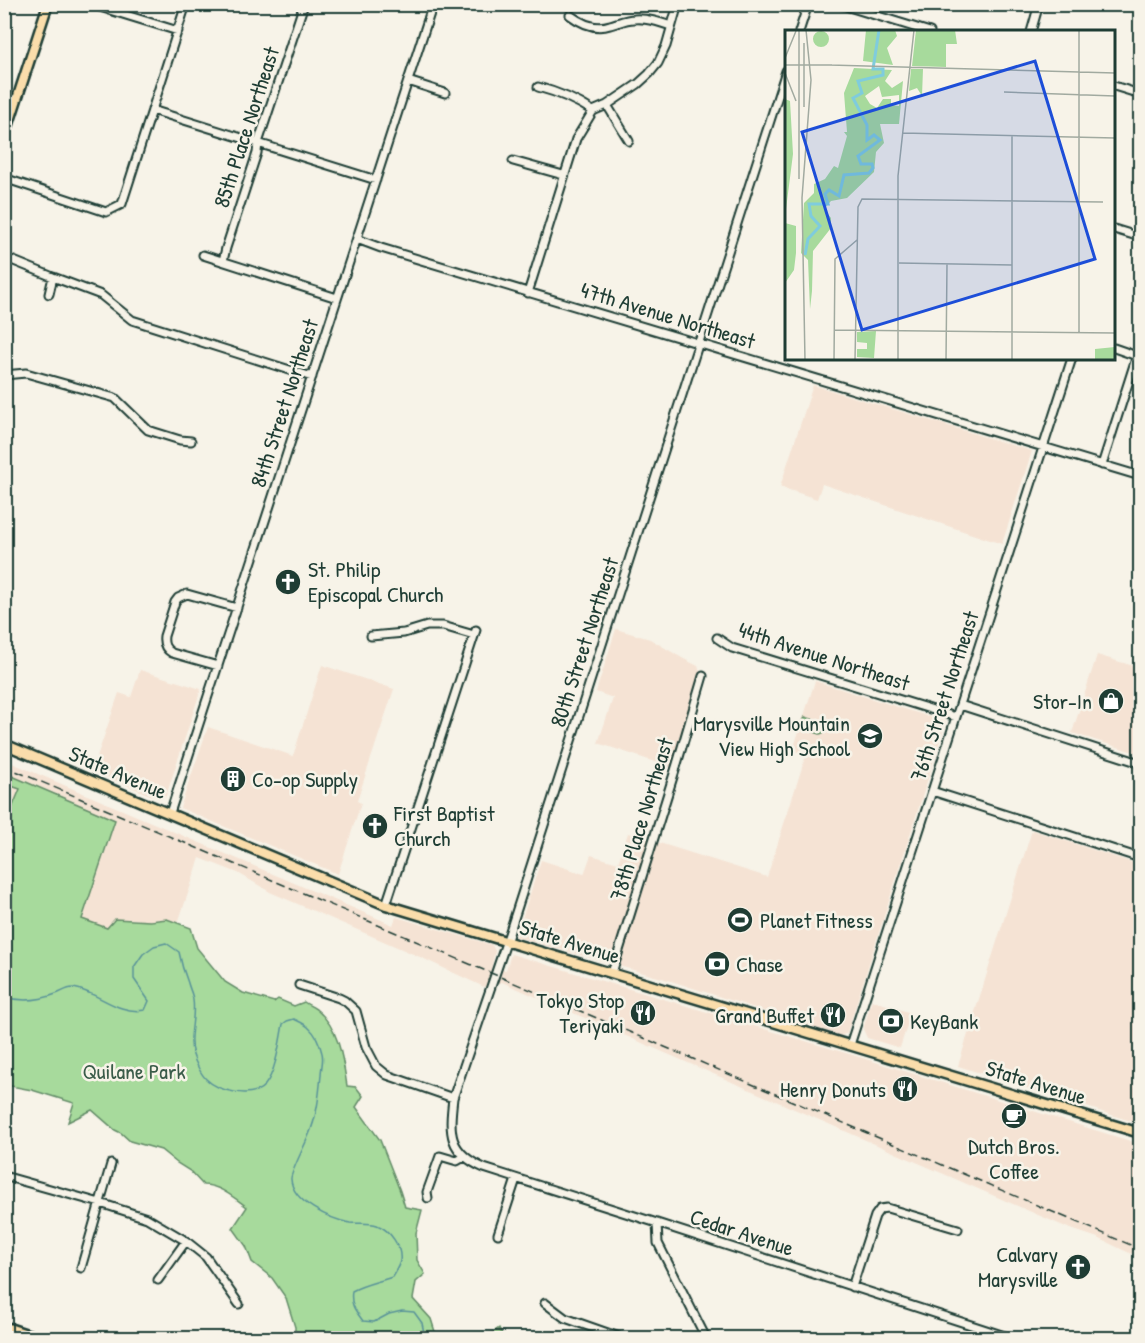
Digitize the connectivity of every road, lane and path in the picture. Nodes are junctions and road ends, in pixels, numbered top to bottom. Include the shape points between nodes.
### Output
1 (48, 4) edge
2 (90, 4) edge
3 (186, 4) edge
4 (304, 4) edge
5 (433, 4) edge
6 (678, 4) edge
7 (808, 4) edge
8 (839, 4) edge
9 (1039, 4) edge
10 (570, 15) dead end
11 (671, 26) junction
12 (800, 30) edge
13 (924, 30) edge
14 (1032, 30) edge
15 (178, 31) junction
16 (785, 74) edge
17 (408, 81) junction
18 (537, 87) dead end
19 (1115, 87) edge
20 (445, 93) dead end
21 (1140, 94) edge
22 (4, 96) edge
23 (17, 100) junction
24 (608, 105) junction
25 (152, 110) junction
26 (593, 111) junction
27 (4, 139) edge
28 (629, 141) dead end
29 (258, 144) junction
30 (513, 161) dead end
31 (563, 175) junction
32 (4, 178) edge
33 (376, 180) junction
34 (1115, 230) edge
35 (1140, 237) edge
36 (357, 239) junction
37 (203, 255) dead end
38 (4, 257) edge
39 (223, 261) junction
40 (53, 278) junction
41 (528, 293) junction
42 (49, 294) dead end
43 (338, 298) junction
44 (698, 343) junction
45 (1140, 346) edge
46 (1115, 349) edge
47 (1137, 356) junction
48 (1071, 360) edge
49 (4, 375) edge
50 (312, 377) junction
51 (191, 441) dead end
52 (1043, 447) junction
53 (1101, 465) junction
54 (1140, 477) edge
55 (237, 608) junction
56 (371, 636) dead end
57 (717, 638) dead end
58 (218, 666) junction
59 (704, 676) dead end
60 (960, 705) junction
61 (956, 717) junction
62 (4, 744) edge
63 (1140, 763) edge
64 (932, 791) junction
65 (170, 813) junction
66 (1140, 858) edge
67 (386, 905) junction
68 (507, 941) junction
69 (612, 972) junction
70 (300, 985) dead end
71 (850, 1045) junction
72 (453, 1098) junction
73 (1140, 1133) edge
74 (464, 1157) junction
75 (111, 1164) dead end
76 (4, 1176) edge
77 (516, 1179) junction
78 (428, 1198) dead end
79 (100, 1203) junction
80 (657, 1223) junction
81 (958, 1229) dead end
82 (498, 1234) dead end
83 (186, 1241) junction
84 (81, 1268) dead end
85 (158, 1280) dead end
86 (852, 1287) junction
87 (545, 1303) dead end
88 (239, 1304) dead end
89 (4, 1327) edge
90 (4, 1335) edge
91 (17, 1338) edge
92 (38, 1338) edge
93 (622, 1338) edge
94 (706, 1338) edge
95 (1011, 1338) edge

1 - 23 main road
2 - 15 street
3 - 15 street
4 - 29 street, 85th Place Northeast
5 - 17 street, 84th Street Northeast
6 - 11 street
7 - 12 street
8 - 13 street
9 - 14 street
10 - 11 street via 580,23 597,27 632,18
11 - 24 street via 658,63 638,84
15 - 25 street
16 - 44 street, 80th Street Northeast
17 - 20 street
17 - 33 street, 84th Street Northeast
18 - 26 street via 580,102
19 - 21 street
22 - 23 street
23 - 27 main road
24 - 26 street
24 - 28 street
25 - 29 street
25 - 32 street via 122,204 106,212
26 - 31 street via 576,139
29 - 33 street
29 - 39 street, 85th Place Northeast
30 - 31 street
31 - 41 street
33 - 36 street, 84th Street Northeast
34 - 35 street
36 - 41 street, 47th Avenue Northeast
36 - 43 street, 84th Street Northeast
37 - 39 street
38 - 40 street
39 - 43 street
40 - 42 street
40 - 50 street via 101,295 132,320
41 - 44 street, 47th Avenue Northeast
43 - 50 street, 84th Street Northeast
44 - 52 street, 47th Avenue Northeast
44 - 68 street, 80th Street Northeast
45 - 47 street
46 - 47 street
47 - 53 street
48 - 52 street, 76th Street Northeast
49 - 51 street via 26,374 115,399 148,430
50 - 55 street, 84th Street Northeast
52 - 53 street, 47th Avenue Northeast
52 - 60 street, 76th Street Northeast
53 - 54 street, 47th Avenue Northeast
55 - 58 street, 84th Street Northeast
55 - 58 street via 188,594 175,602 164,636 168,651
56 - 67 street via 443,626 475,632
57 - 61 street, 44th Avenue Northeast via 732,648
58 - 65 street, 84th Street Northeast
59 - 69 street, 78th Place Northeast
60 - 61 street, 76th Street Northeast
60 - 63 street
61 - 64 street, 76th Street Northeast
62 - 65 main road, State Avenue
64 - 66 street
64 - 71 street, 76th Street Northeast
65 - 67 main road, State Avenue
67 - 68 main road, State Avenue
68 - 69 main road, State Avenue
68 - 72 street, 80th Street Northeast
69 - 71 main road, State Avenue
70 - 72 street via 339,998 356,1011 366,1047 376,1066 387,1075
71 - 73 main road, State Avenue
72 - 74 street, 80th Street Northeast via 451,1132
74 - 77 street, Cedar Avenue
74 - 78 street via 457,1161 440,1156
75 - 79 street
76 - 79 street
77 - 80 street, Cedar Avenue
77 - 82 street
79 - 83 street via 147,1218
79 - 84 street
80 - 86 street, Cedar Avenue
80 - 94 street via 658,1243
81 - 86 street via 880,1209
83 - 85 street
83 - 88 street via 206,1257
86 - 95 street, Cedar Avenue
87 - 93 street via 565,1318
89 - 92 highway
90 - 91 highway

